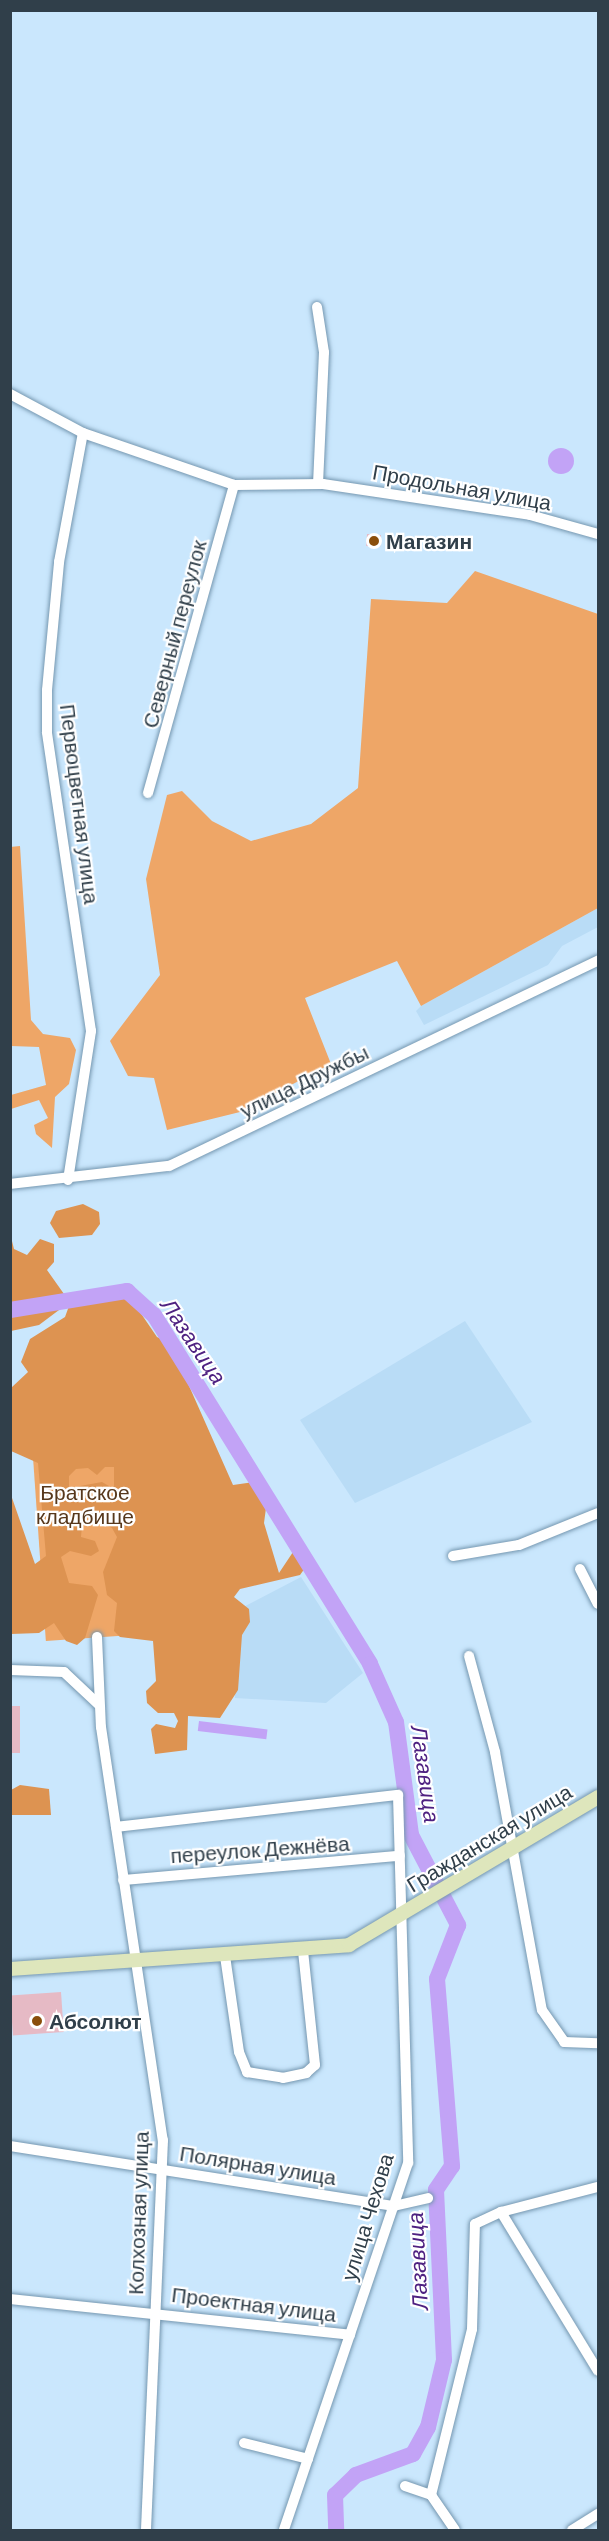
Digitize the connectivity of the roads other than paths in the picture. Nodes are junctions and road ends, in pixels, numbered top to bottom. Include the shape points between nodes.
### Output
1 (317, 307) dead end
2 (10, 394) edge
3 (83, 433) junction
4 (318, 484) junction
5 (234, 485) junction
6 (598, 534) edge
7 (148, 793) dead end
8 (598, 960) edge
9 (68, 1180) junction
10 (10, 1184) edge
11 (598, 1513) edge
12 (453, 1556) dead end
13 (580, 1569) dead end
14 (598, 1604) edge
15 (97, 1637) dead end
16 (469, 1656) dead end
17 (10, 1670) edge
18 (98, 1705) junction
19 (598, 1797) edge
20 (116, 1827) junction
21 (510, 1849) junction
22 (400, 1856) junction
23 (123, 1880) junction
24 (402, 1916) junction
25 (303, 1951) junction
26 (225, 1956) junction
27 (136, 1959) junction
28 (10, 1969) edge
29 (598, 2043) edge
30 (10, 2146) edge
31 (161, 2170) junction
32 (598, 2187) edge
33 (428, 2198) dead end
34 (394, 2206) junction
35 (501, 2212) junction
36 (10, 2299) edge
37 (155, 2312) junction
38 (350, 2335) junction
39 (594, 2353) edge
40 (598, 2371) edge
41 (244, 2444) dead end
42 (308, 2459) junction
43 (405, 2486) dead end
44 (431, 2495) junction
45 (598, 2514) edge
46 (146, 2530) edge
47 (284, 2530) edge
48 (455, 2530) edge
49 (572, 2530) edge

1 - 4 street via 324,352
2 - 3 street, Продольная улица
3 - 5 street, Продольная улица
3 - 9 street, Первоцветная улица via 59,562 47,690 47,732 91,1031
4 - 5 street, Продольная улица
4 - 6 street, Продольная улица via 530,515
5 - 7 street, Северный переулок
8 - 9 street, улица Дружбы via 169,1166
9 - 10 street, улица Дружбы
11 - 12 street via 519,1545
13 - 14 street
15 - 18 street, Колхозная улица
16 - 21 street via 495,1752
17 - 18 street via 64,1672
18 - 20 street, Колхозная улица
19 - 21 main road, Гражданская улица
20 - 22 street, улица Чехова via 398,1795
20 - 23 street, Колхозная улица
21 - 24 main road, Гражданская улица via 462,1875
21 - 29 street via 542,2010 564,2042
22 - 23 street, переулок Дежнёва
22 - 24 street, улица Чехова
23 - 27 street, Колхозная улица
24 - 25 main road, Гражданская улица via 349,1945
24 - 34 street, улица Чехова via 408,2163
25 - 26 main road, Гражданская улица
25 - 26 street via 315,2065 306,2073 283,2078 247,2072 239,2052
26 - 27 main road, Гражданская улица
27 - 28 main road, Гражданская улица
27 - 31 street, Колхозная улица via 163,2140
30 - 31 street, Полярная улица
31 - 34 street, Полярная улица
31 - 37 street, Колхозная улица
32 - 35 street
33 - 34 street, Полярная улица
34 - 38 street, улица Чехова
35 - 39 street
35 - 44 street via 475,2224 472,2329
36 - 37 street, Проектная улица
37 - 38 street, Проектная улица
37 - 46 street, Колхозная улица
38 - 42 street, улица Чехова
39 - 40 street
41 - 42 street
42 - 47 street, улица Чехова
43 - 44 street
44 - 48 street
45 - 49 street

